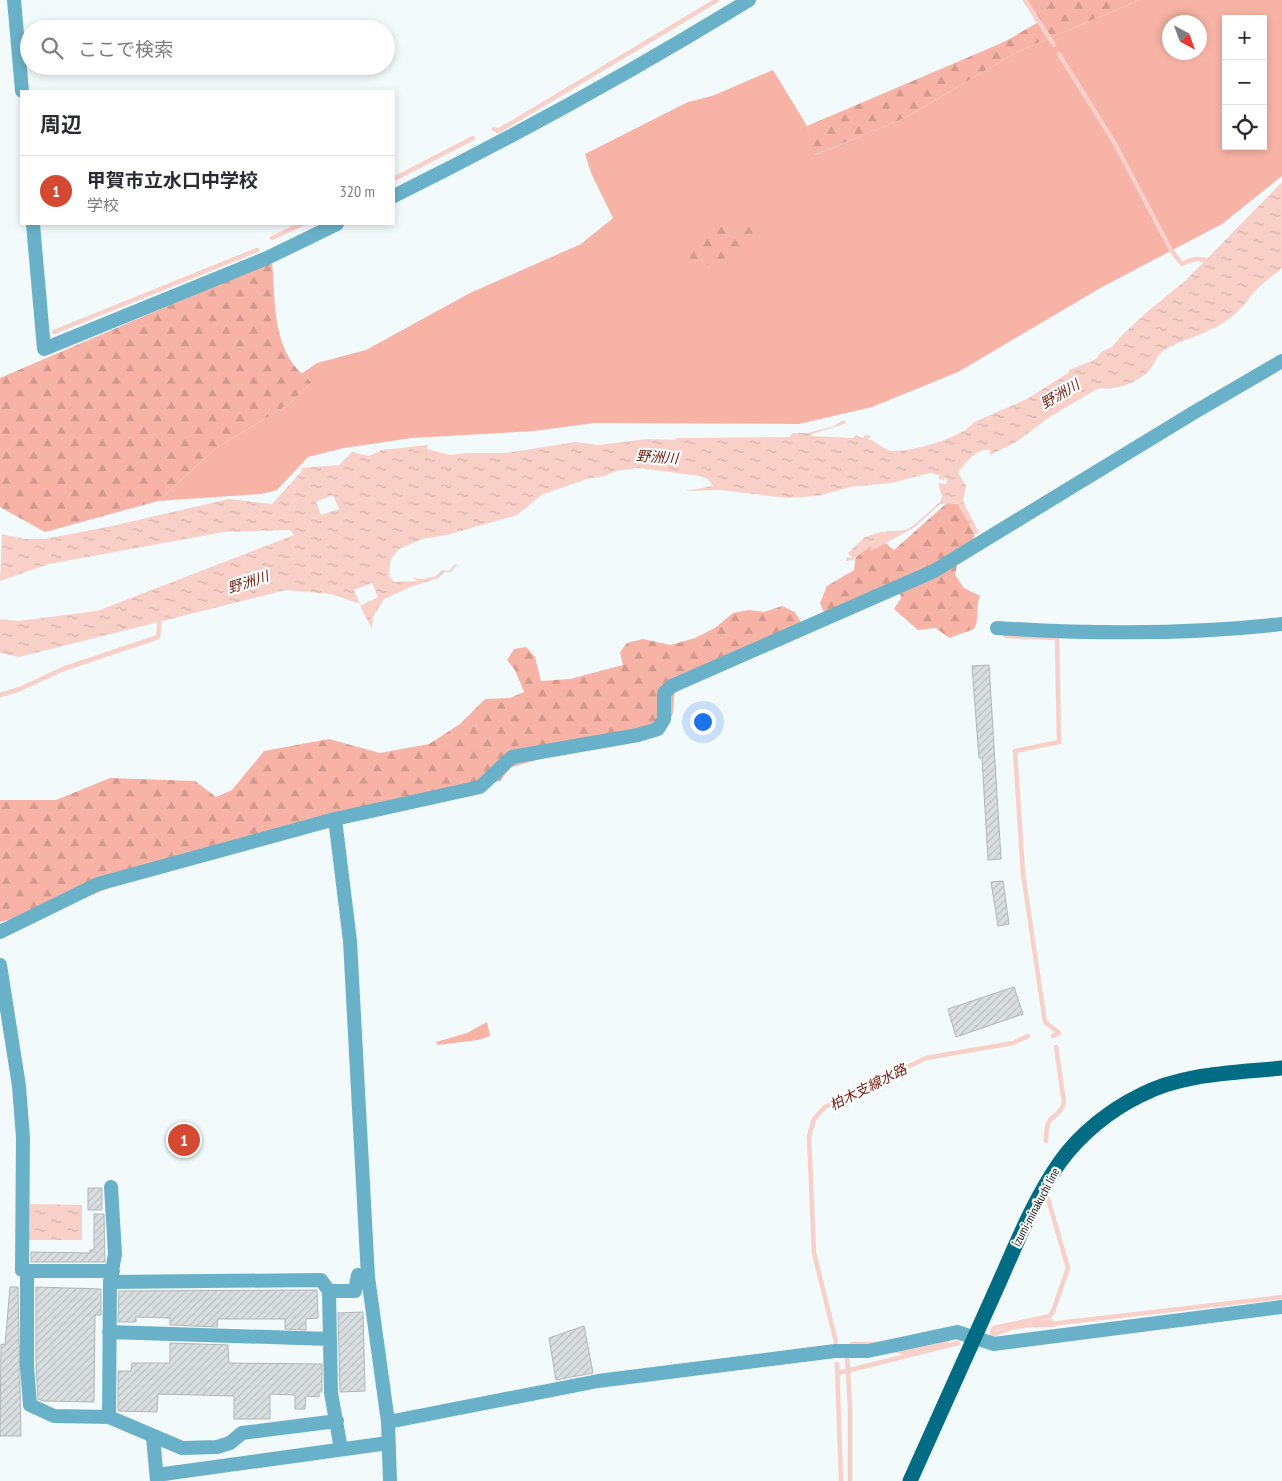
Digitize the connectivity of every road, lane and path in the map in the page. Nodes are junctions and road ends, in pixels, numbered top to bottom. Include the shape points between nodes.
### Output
1 (14, 0) edge
2 (749, 0) edge
3 (20, 68) edge
4 (21, 75) edge
5 (22, 90) edge
6 (395, 196) edge
7 (33, 225) edge
8 (335, 225) edge
9 (1282, 361) edge
10 (1282, 624) edge
11 (997, 628) dead end
12 (335, 819) junction
13 (0, 932) edge
14 (0, 965) edge
15 (1282, 1068) edge
16 (111, 1188) dead end
17 (27, 1271) junction
18 (358, 1275) dead end
19 (111, 1276) junction
20 (329, 1292) junction
21 (1282, 1307) edge
22 (109, 1332) junction
23 (975, 1338) junction
24 (330, 1339) junction
25 (109, 1417) junction
26 (337, 1421) junction
27 (388, 1422) junction
28 (153, 1437) junction
29 (388, 1443) junction
30 (341, 1450) junction
31 (157, 1478) edge
32 (390, 1481) edge
33 (910, 1481) edge

1 - 3 street
2 - 6 street via 638,68 484,152
4 - 5 street
7 - 8 street via 44,348 268,258
9 - 12 street via 934,571 672,686 664,693 664,719 658,729 512,757 480,786
10 - 11 street via 1222,631 1062,632
12 - 13 street via 98,884
12 - 27 street via 350,941 368,1277
14 - 17 street via 19,1086 23,1138 22,1270
15 - 23 main road, izumi-minakuchi line via 1202,1078 1159,1088 1122,1105 1089,1130 1049,1179
16 - 19 street via 115,1254
17 - 19 street
17 - 25 street via 30,1405 54,1416
18 - 20 street via 355,1291
19 - 20 street via 321,1280
19 - 22 street
20 - 24 street
21 - 23 street via 994,1344
22 - 24 street
22 - 25 street
23 - 27 street via 957,1332 868,1351 835,1351 598,1382
23 - 33 main road, izumi-minakuchi line
24 - 26 street via 331,1393
25 - 28 street
26 - 28 street via 242,1433 230,1443 200,1449 182,1448
26 - 30 street
27 - 29 street
28 - 31 street
29 - 30 street
29 - 32 street
30 - 31 street

